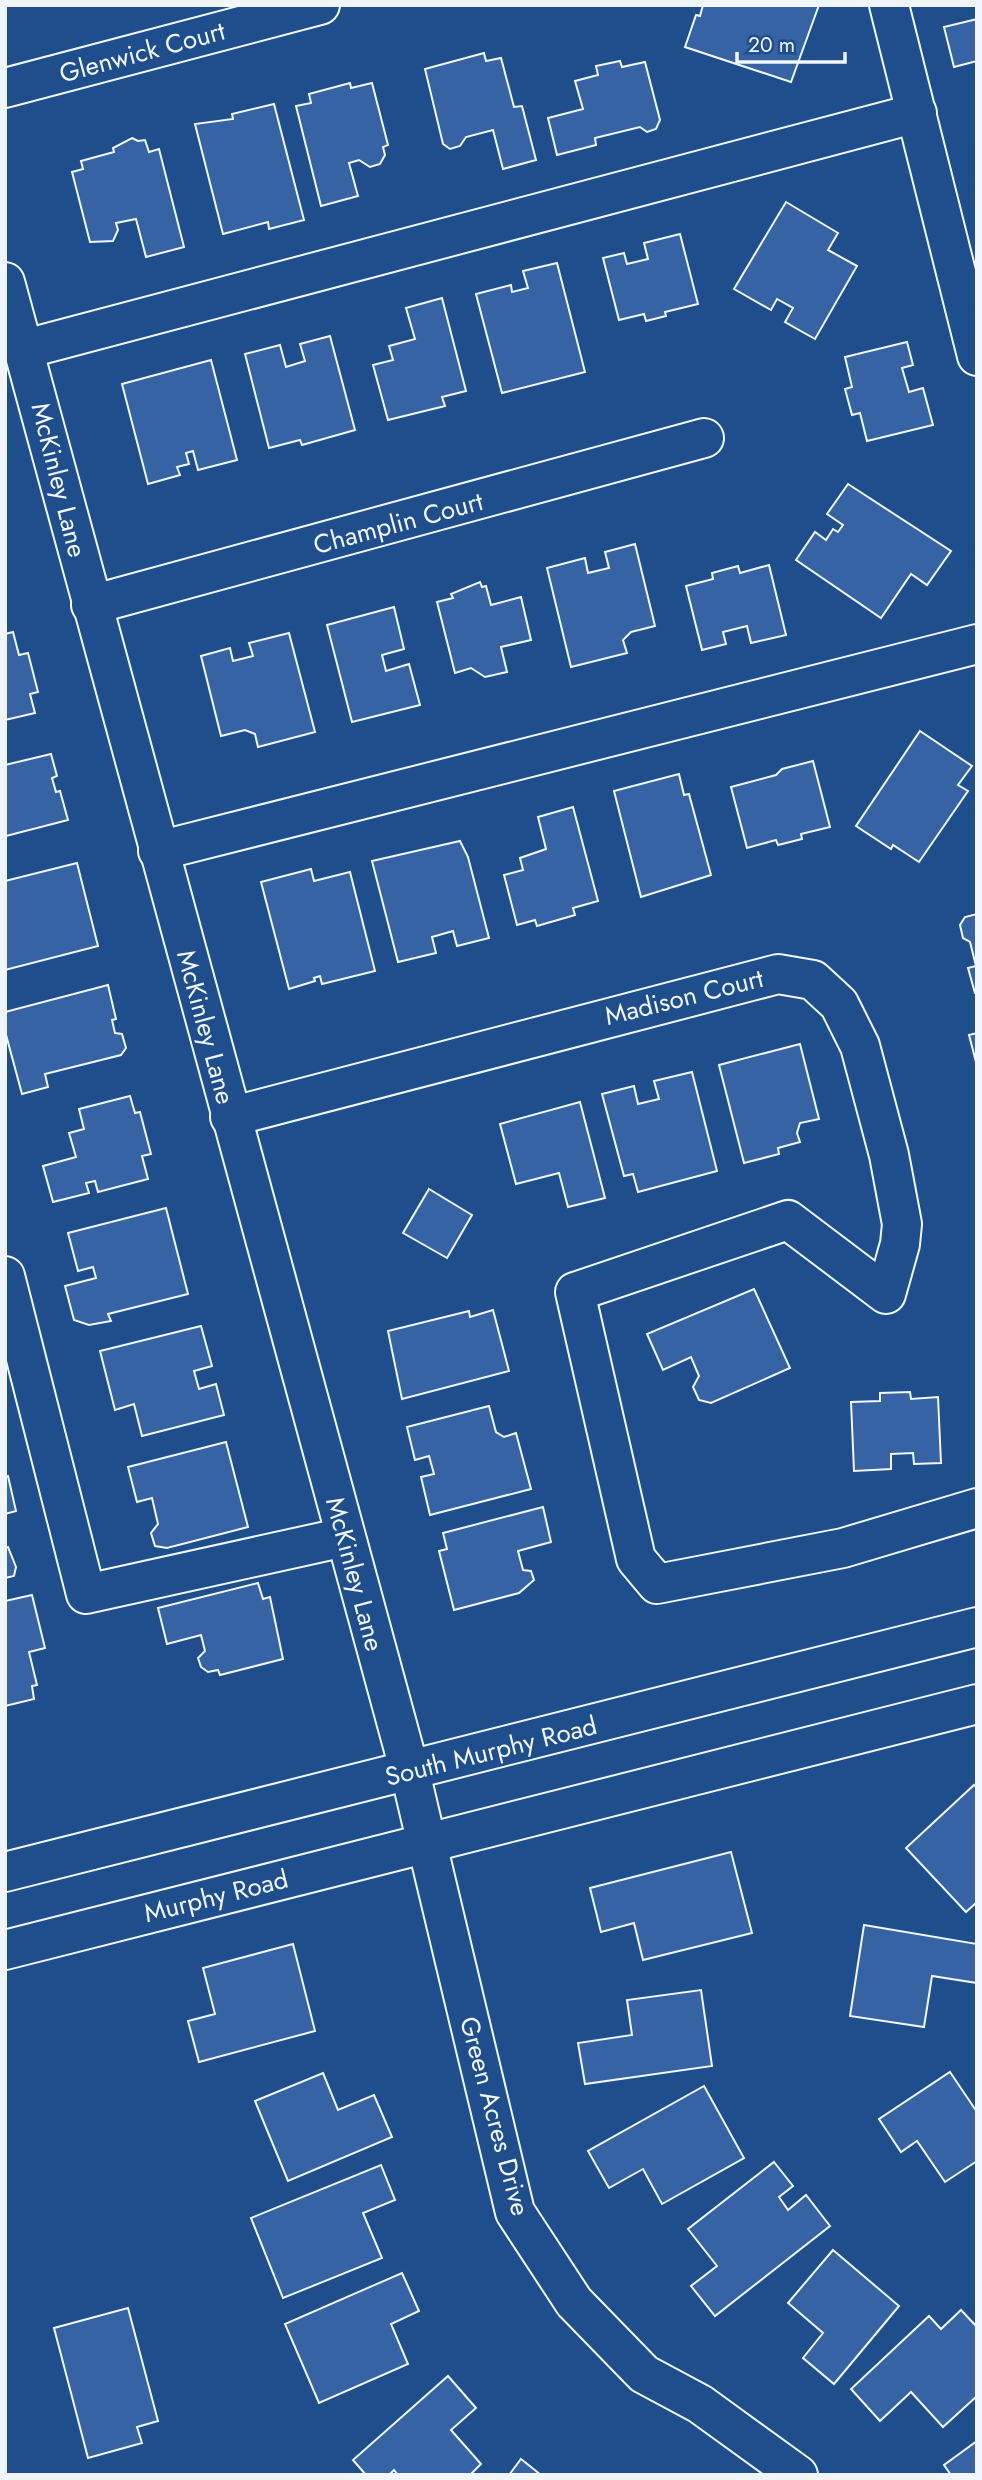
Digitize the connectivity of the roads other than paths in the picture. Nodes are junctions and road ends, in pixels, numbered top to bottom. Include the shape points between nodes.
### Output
1 (320, 5) edge
2 (889, 5) edge
3 (5, 88) edge
4 (916, 113) junction
5 (5, 282) edge
6 (25, 349) junction
7 (977, 356) edge
8 (704, 438) dead end
9 (91, 605) junction
10 (977, 644) edge
11 (158, 851) junction
12 (230, 1117) junction
13 (5, 1276) edge
14 (977, 1508) edge
15 (345, 1537) junction
16 (977, 1627) edge
17 (977, 1704) edge
18 (410, 1772) junction
19 (427, 1844) junction
20 (5, 1872) edge
21 (5, 1950) edge
22 (798, 2475) edge

1 - 3 street, Glenwick Court
2 - 4 street
4 - 6 street
4 - 7 street
5 - 6 street, McKinley Lane
6 - 9 street, McKinley Lane
8 - 9 street, Champlin Court
9 - 11 street, McKinley Lane
10 - 11 street
11 - 12 street, McKinley Lane
12 - 14 street, Madison Court via 778,974 813,980 839,1004 860,1046 889,1155 902,1224 886,1294 788,1220 575,1292 636,1559 657,1584 844,1548
12 - 15 street, McKinley Lane
13 - 15 street via 86,1594
15 - 18 street, McKinley Lane
16 - 18 street, South Murphy Road
17 - 19 street
18 - 19 street, McKinley Lane
18 - 20 street, South Murphy Road
19 - 21 street, Murphy Road
19 - 22 street, Green Acres Drive via 515,2212 574,2302 644,2374 700,2404

